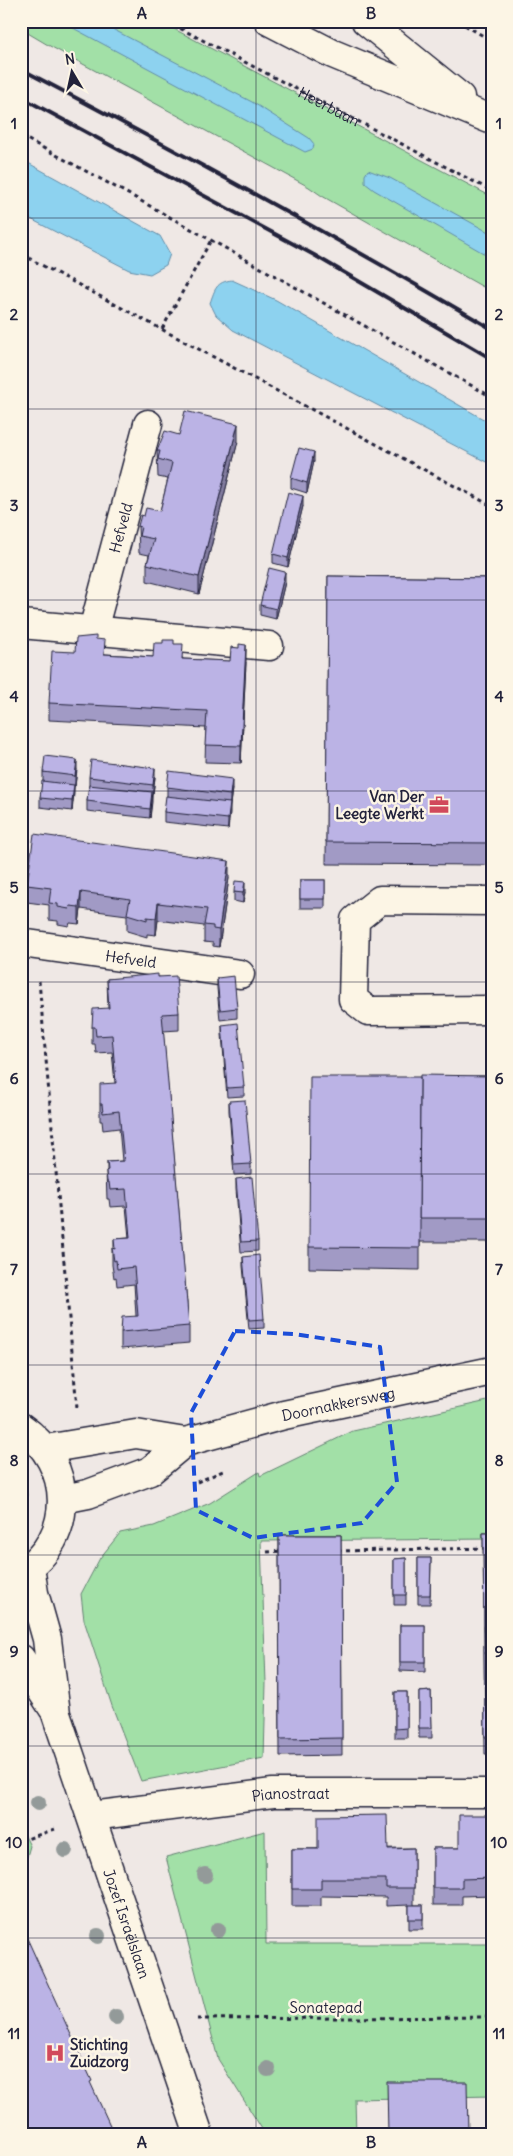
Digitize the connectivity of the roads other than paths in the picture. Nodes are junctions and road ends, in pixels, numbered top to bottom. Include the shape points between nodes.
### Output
1 (269, 21) edge
2 (366, 21) edge
3 (487, 118) edge
4 (148, 424) dead end
5 (21, 624) edge
6 (93, 630) junction
7 (270, 646) dead end
8 (492, 901) edge
9 (29, 944) edge
10 (240, 974) dead end
11 (492, 1010) edge
12 (492, 1371) edge
13 (21, 1427) edge
14 (185, 1442) junction
15 (46, 1449) junction
16 (63, 1499) junction
17 (26, 1570) edge
18 (21, 1659) edge
19 (56, 1714) junction
20 (492, 1793) edge
21 (92, 1816) junction
22 (199, 2135) edge

1 - 3 street via 333,54
2 - 3 street
4 - 6 street, Hefveld
5 - 6 street
6 - 7 street
8 - 11 street via 380,900 355,920 353,1000 368,1011
9 - 10 street, Hefveld
12 - 14 street, Doornakkersweg via 284,1415
13 - 15 street
14 - 15 street, Doornakkersweg via 136,1434
14 - 16 street, Doornakkersweg via 150,1471 88,1494
15 - 16 street via 61,1481
16 - 17 street via 61,1519 54,1537 44,1554
17 - 19 street, Jozef Israëlslaan via 47,1640
18 - 19 street, Jozef Israëlslaan
19 - 21 street, Jozef Israëlslaan
20 - 21 street, Pianostraat via 274,1793
21 - 22 street, Jozef Israëlslaan

